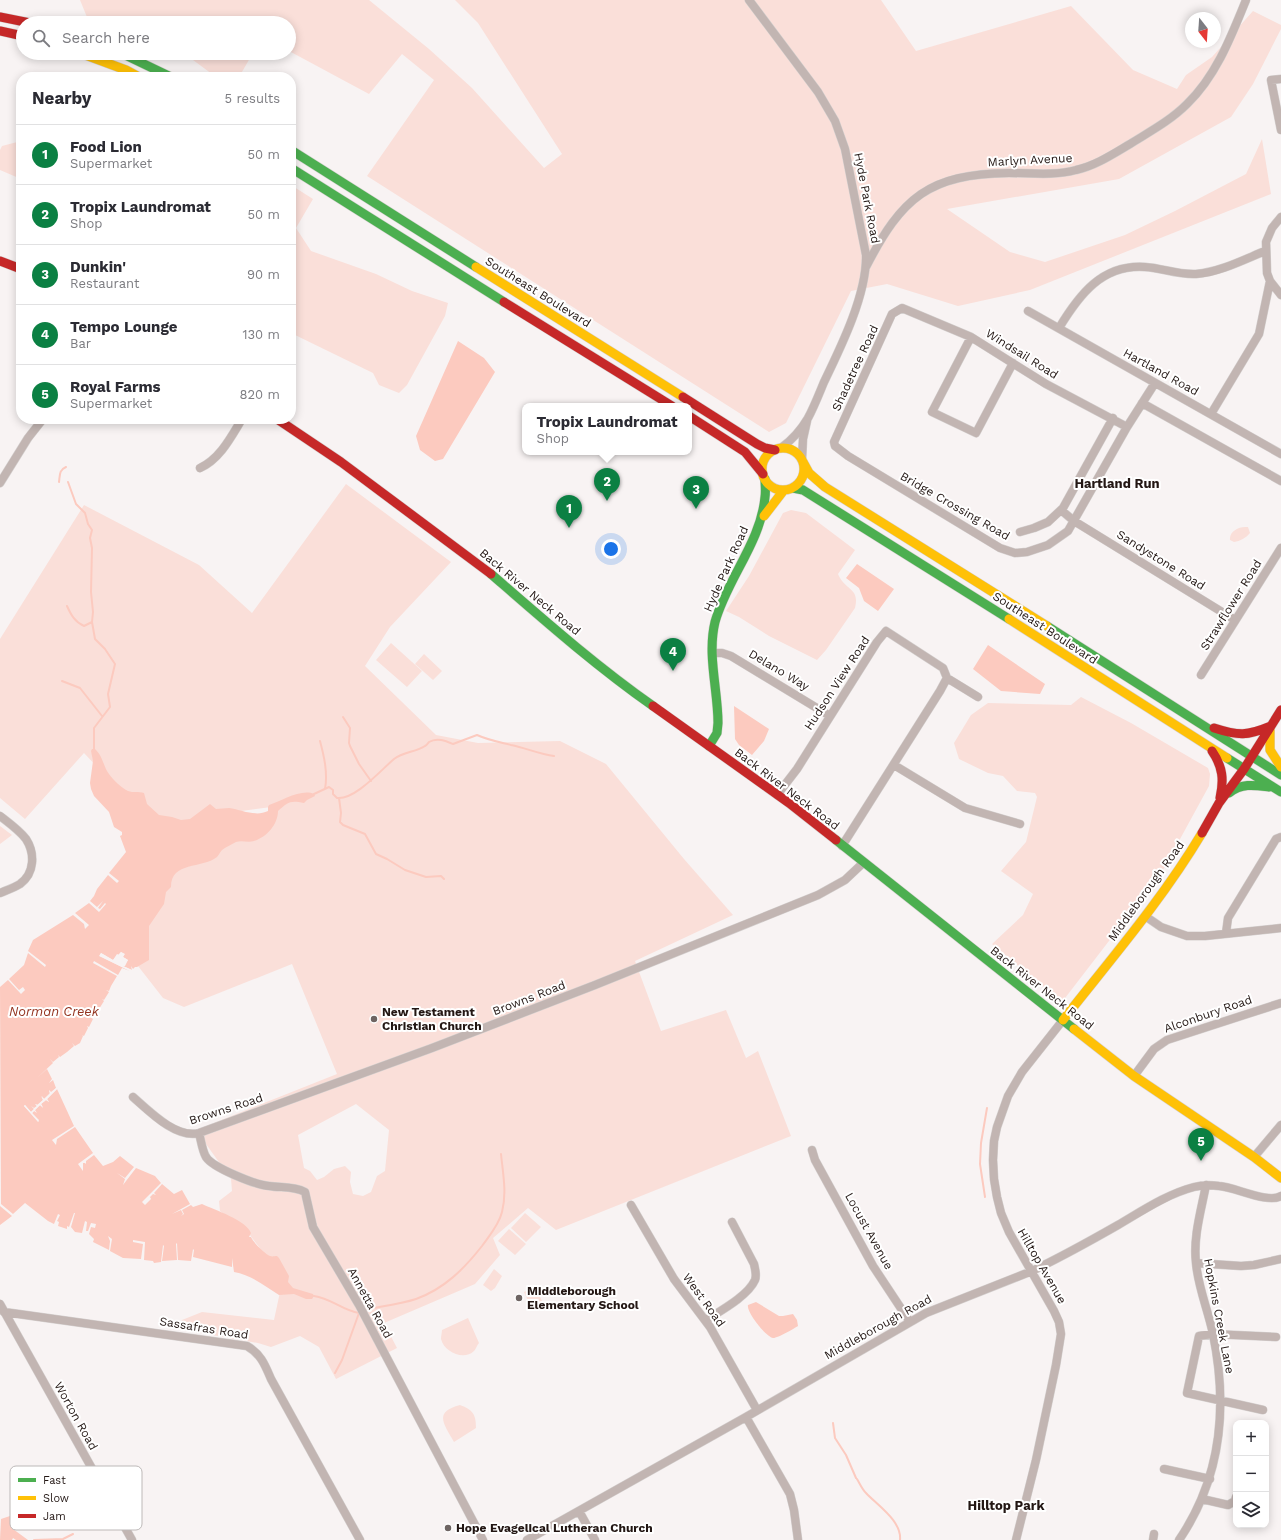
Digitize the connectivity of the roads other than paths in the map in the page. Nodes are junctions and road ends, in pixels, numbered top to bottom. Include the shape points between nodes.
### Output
1 (749, 0) edge
2 (1248, 0) edge
3 (0, 17) edge
4 (16, 20) edge
5 (0, 31) edge
6 (16, 35) edge
7 (16, 36) edge
8 (0, 37) edge
9 (99, 60) edge
10 (136, 60) edge
11 (130, 72) edge
12 (161, 72) edge
13 (1281, 79) edge
14 (1281, 130) edge
15 (296, 153) edge
16 (296, 171) edge
17 (1281, 217) edge
18 (1265, 251) junction
19 (0, 260) edge
20 (16, 267) edge
21 (866, 267) junction
22 (1270, 281) junction
23 (1281, 295) edge
24 (902, 308) joint
25 (1028, 311) dead end
26 (1059, 328) junction
27 (971, 337) junction
28 (1013, 363) junction
29 (1155, 383) junction
30 (667, 403) edge
31 (1142, 403) junction
32 (1211, 414) junction
33 (692, 418) edge
34 (808, 418) junction
35 (1113, 418) junction
36 (39, 424) edge
37 (238, 424) edge
38 (285, 424) edge
39 (1127, 427) junction
40 (834, 442) joint
41 (778, 449) junction
42 (1281, 454) edge
43 (802, 460) junction
44 (200, 468) dead end
45 (764, 477) junction
46 (1281, 481) edge
47 (0, 483) edge
48 (788, 489) junction
49 (1061, 510) junction
50 (761, 520) junction
51 (1074, 521) junction
52 (1020, 532) dead end
53 (1281, 548) edge
54 (1235, 620) junction
55 (713, 653) junction
56 (1201, 675) dead end
57 (947, 678) junction
58 (978, 697) dead end
59 (1281, 710) edge
60 (830, 716) junction
61 (1201, 723) junction
62 (1271, 726) junction
63 (1207, 744) junction
64 (709, 746) junction
65 (1252, 757) junction
66 (894, 765) junction
67 (1281, 767) edge
68 (1244, 769) junction
69 (1281, 775) edge
70 (1273, 787) junction
71 (1281, 792) edge
72 (777, 795) junction
73 (1218, 803) junction
74 (0, 816) edge
75 (1020, 824) dead end
76 (1281, 837) edge
77 (842, 846) junction
78 (863, 862) junction
79 (0, 893) edge
80 (1145, 916) junction
81 (1281, 928) edge
82 (1226, 933) junction
83 (1281, 1002) edge
84 (1063, 1020) junction
85 (1134, 1076) junction
86 (133, 1097) dead end
87 (1281, 1125) edge
88 (199, 1133) junction
89 (812, 1150) dead end
90 (1254, 1157) junction
91 (1281, 1178) edge
92 (1206, 1185) junction
93 (1281, 1196) edge
94 (1269, 1198) junction
95 (1281, 1201) edge
96 (631, 1205) dead end
97 (732, 1222) dead end
98 (1281, 1259) edge
99 (1196, 1264) junction
100 (1032, 1271) junction
101 (0, 1304) edge
102 (4, 1312) junction
103 (706, 1320) junction
104 (910, 1322) junction
105 (1212, 1334) junction
106 (1276, 1337) dead end
107 (1220, 1400) junction
108 (757, 1410) junction
109 (1263, 1410) dead end
110 (746, 1417) junction
111 (90, 1466) edge
112 (1164, 1469) dead end
113 (1210, 1479) junction
114 (1202, 1499) junction
115 (1233, 1502) edge
116 (579, 1511) junction
117 (126, 1530) edge
118 (132, 1540) edge
119 (360, 1540) edge
120 (483, 1540) edge
121 (526, 1540) edge
122 (595, 1540) edge
123 (798, 1540) edge
124 (1016, 1540) edge
125 (1179, 1540) edge

1 - 21 street, Hyde Park Road via 818,92 836,121 845,149
2 - 21 street, Marlyn Avenue via 1202,88 1165,122 1100,161 1076,170 1054,173 978,174 933,187 898,213
3 - 4 main road
5 - 6 main road
7 - 8 main road
9 - 11 main road
10 - 12 main road
13 - 14 street via 1271,80
15 - 41 main road, Southeast Boulevard via 757,444 765,448
16 - 30 main road
17 - 18 street via 1272,228
18 - 22 street
18 - 26 street via 1203,273 1177,273 1145,267 1119,269 1092,284 1073,305
19 - 20 main road
21 - 34 street, Hyde Park Road via 845,336
22 - 23 street
22 - 32 street via 1259,334
24 - 27 street, Windsail Road
24 - 40 street, Shadetree Road via 892,314
25 - 26 street, Hartland Road
26 - 29 street, Hartland Road
27 - 28 street, Windsail Road
27 - 28 street via 932,412 976,433
28 - 35 street, Windsail Road via 1046,384
29 - 31 street, Bridge Crossing Road
29 - 32 street, Hartland Road
31 - 39 street, Bridge Crossing Road
31 - 46 street
32 - 42 street, Hartland Road
33 - 45 main road via 745,452
34 - 41 street, Hyde Park Road via 795,436
34 - 43 street, Hyde Park Road
35 - 39 street, Windsail Road
35 - 49 street
36 - 47 street
37 - 44 street via 216,456
38 - 64 main road, Back River Neck Road via 483,567 597,664
39 - 51 street, Bridge Crossing Road
40 - 51 street, Bridge Crossing Road via 839,450 860,464 1008,552 1027,552 1048,545 1068,532
41 - 43 main road via 790,449
41 - 45 main road via 770,453 762,465
43 - 48 main road via 804,474 800,482
43 - 61 main road, Southeast Boulevard via 809,473 825,487
45 - 48 main road via 774,488
45 - 50 main road, Hyde Park Road via 767,491
48 - 50 main road, Hyde Park Road
48 - 63 main road, Southeast Boulevard via 803,490
49 - 51 street, Sandystone Road
49 - 52 street via 1043,525
50 - 55 main road, Hyde Park Road via 718,615 713,637
51 - 54 street, Sandystone Road
53 - 54 street, Strawflower Road
54 - 56 street, Strawflower Road
55 - 60 street, Delano Way via 731,656
55 - 64 main road, Hyde Park Road via 718,725 715,738
57 - 58 street, Hudson View Road
57 - 60 street, Hudson View Road via 943,668 886,631
57 - 66 street
59 - 62 main road, Middleborough Road
60 - 72 street, Hudson View Road via 797,769
61 - 62 main road via 1247,735
61 - 65 main road, Southeast Boulevard
62 - 65 main road, Middleborough Road
62 - 67 main road via 1269,751
63 - 68 main road, Southeast Boulevard
63 - 73 main road via 1219,759 1224,773
64 - 72 main road, Back River Neck Road
65 - 68 main road, Middleborough Road
65 - 69 main road, Southeast Boulevard
66 - 75 street via 965,808
66 - 77 street
68 - 70 main road, Southeast Boulevard
68 - 73 main road, Middleborough Road
70 - 71 main road, Southeast Boulevard
70 - 73 main road via 1247,784 1232,790
72 - 77 main road, Back River Neck Road
73 - 80 main road, Middleborough Road via 1185,861
74 - 79 street via 25,839 31,851 32,865 21,883
76 - 82 street via 1276,839 1228,918
77 - 78 main road, Back River Neck Road
78 - 84 main road, Back River Neck Road
78 - 88 street, Browns Road via 845,880 818,895 432,1048
80 - 82 street via 1161,927 1187,936
80 - 84 main road, Middleborough Road
81 - 82 street
83 - 85 street, Alconbury Road via 1167,1040 1154,1049
84 - 85 main road, Back River Neck Road
84 - 100 street, Hilltop Avenue via 1014,1084 1002,1112 994,1141 994,1179 1002,1213 1009,1232
85 - 90 main road, Back River Neck Road
86 - 88 street, Browns Road via 175,1130 188,1134
87 - 90 street
88 - 120 street, Annetta Road via 205,1156 218,1166 260,1185 293,1187 305,1192 313,1227 359,1305
89 - 104 street, Locust Avenue via 815,1160 874,1266
90 - 91 main road, Back River Neck Road
92 - 94 street, Middleborough Road
92 - 99 street, Hopkins Creek Lane via 1196,1233
92 - 100 street, Middleborough Road via 1172,1195
93 - 94 street, Middleborough Road
94 - 95 street
96 - 103 street, West Road via 674,1279
97 - 103 street via 754,1264 755,1279 747,1291
98 - 99 street via 1254,1265
99 - 105 street, Hopkins Creek Lane
100 - 104 street, Middleborough Road via 940,1306
100 - 124 street, Hilltop Avenue via 1054,1311 1061,1334 1050,1400
101 - 102 street, Worton Road
102 - 111 street, Worton Road
102 - 119 street, Sassafras Road via 212,1340 248,1346 258,1352
103 - 108 street, West Road
104 - 108 street, Middleborough Road
105 - 106 street
105 - 107 street, Hopkins Creek Lane
105 - 107 street via 1199,1336 1187,1393
107 - 109 street
107 - 113 street, Hopkins Creek Lane via 1220,1434
108 - 110 street, Middleborough Road
110 - 116 street, Middleborough Road
110 - 123 street via 790,1494
112 - 113 street
113 - 114 street, Hopkins Creek Lane
114 - 115 street via 1228,1505
114 - 125 street, Hopkins Creek Lane
116 - 121 street, Middleborough Road
116 - 122 street
117 - 118 street, Worton Road

